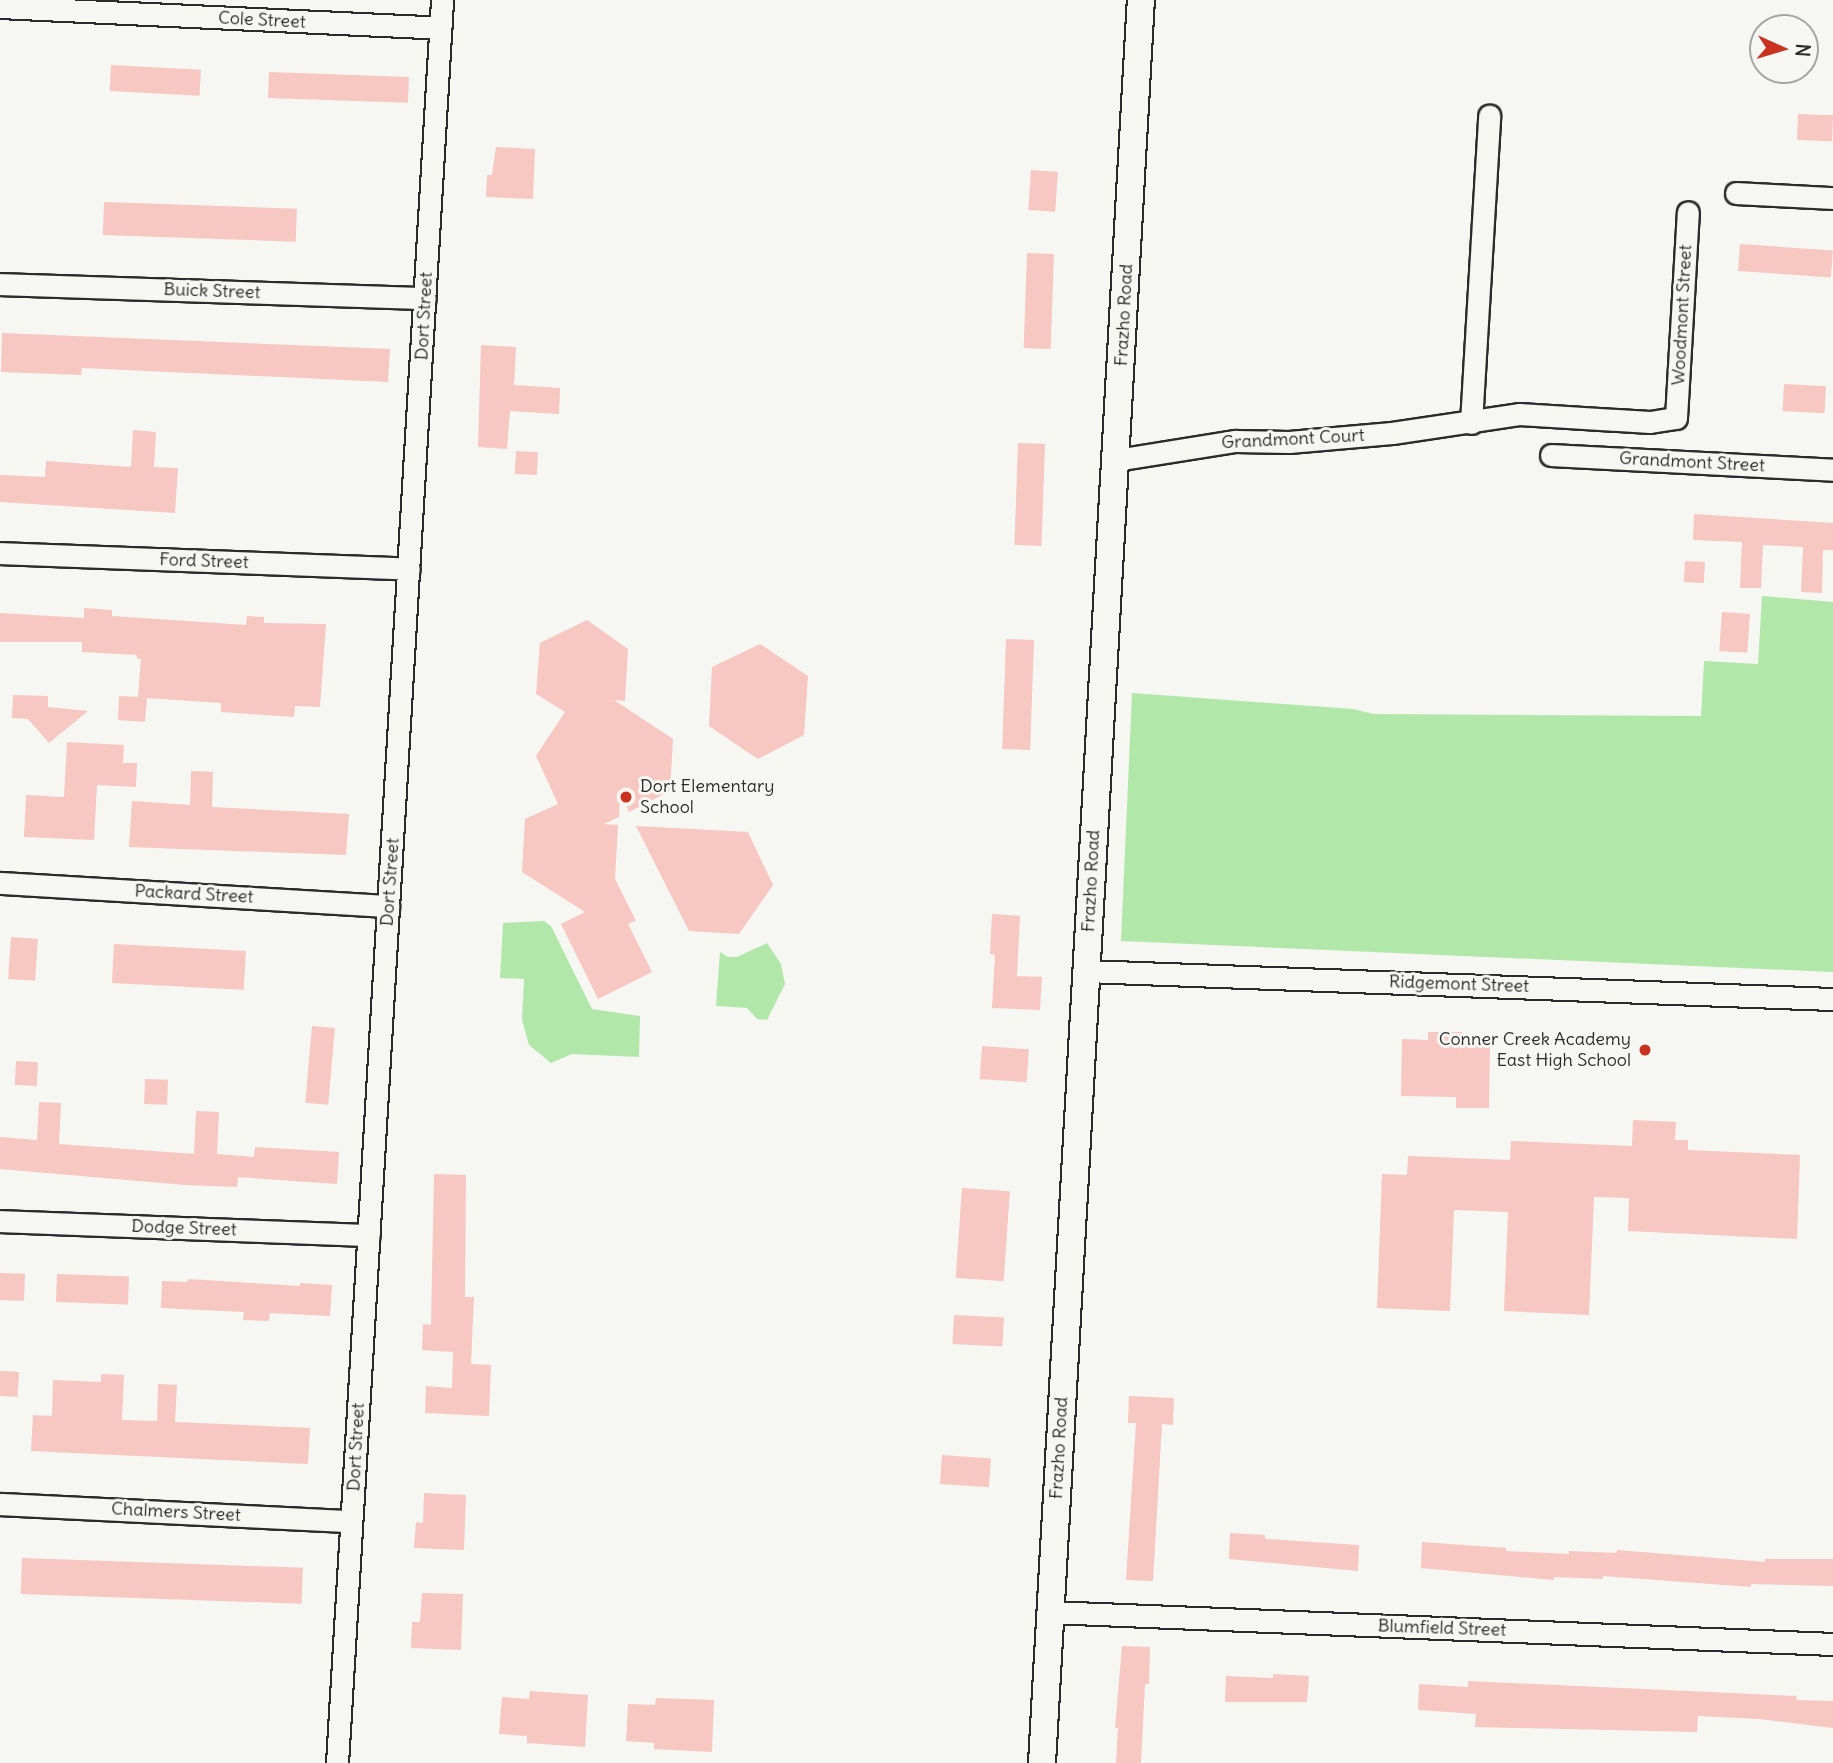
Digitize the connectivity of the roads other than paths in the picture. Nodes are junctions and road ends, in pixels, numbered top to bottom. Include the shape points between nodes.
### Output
1 (442, 0) edge
2 (1141, 0) edge
3 (0, 7) edge
4 (441, 28) junction
5 (1489, 116) dead end
6 (1736, 193) dead end
7 (1833, 198) edge
8 (1688, 212) dead end
9 (0, 284) edge
10 (425, 298) junction
11 (1676, 418) joint
12 (1471, 423) junction
13 (1552, 455) dead end
14 (1116, 460) junction
15 (1833, 470) edge
16 (0, 554) edge
17 (409, 569) junction
18 (0, 883) edge
19 (388, 906) junction
20 (1086, 971) junction
21 (1833, 999) edge
22 (0, 1221) edge
23 (369, 1236) junction
24 (0, 1504) edge
25 (351, 1521) junction
26 (1050, 1612) junction
27 (1833, 1644) edge
28 (337, 1763) edge
29 (1042, 1763) edge

1 - 4 street, Dort Street
2 - 14 street, Frazho Road
3 - 4 street, Cole Street
4 - 10 street, Dort Street
5 - 12 street
6 - 7 street
8 - 11 street, Woodmont Street
9 - 10 street, Buick Street
10 - 17 street, Dort Street
11 - 12 street, Grandmont Court via 1650,422 1518,414
12 - 14 street, Grandmont Court via 1289,442 1235,441
13 - 15 street, Grandmont Street
14 - 20 street, Frazho Road
16 - 17 street, Ford Street
17 - 19 street, Dort Street
18 - 19 street, Packard Street
19 - 23 street, Dort Street
20 - 21 street, Ridgemont Street
20 - 26 street, Frazho Road
22 - 23 street, Dodge Street
23 - 25 street, Dort Street
24 - 25 street, Chalmers Street
25 - 28 street, Dort Street
26 - 27 street, Blumfield Street
26 - 29 street, Frazho Road

